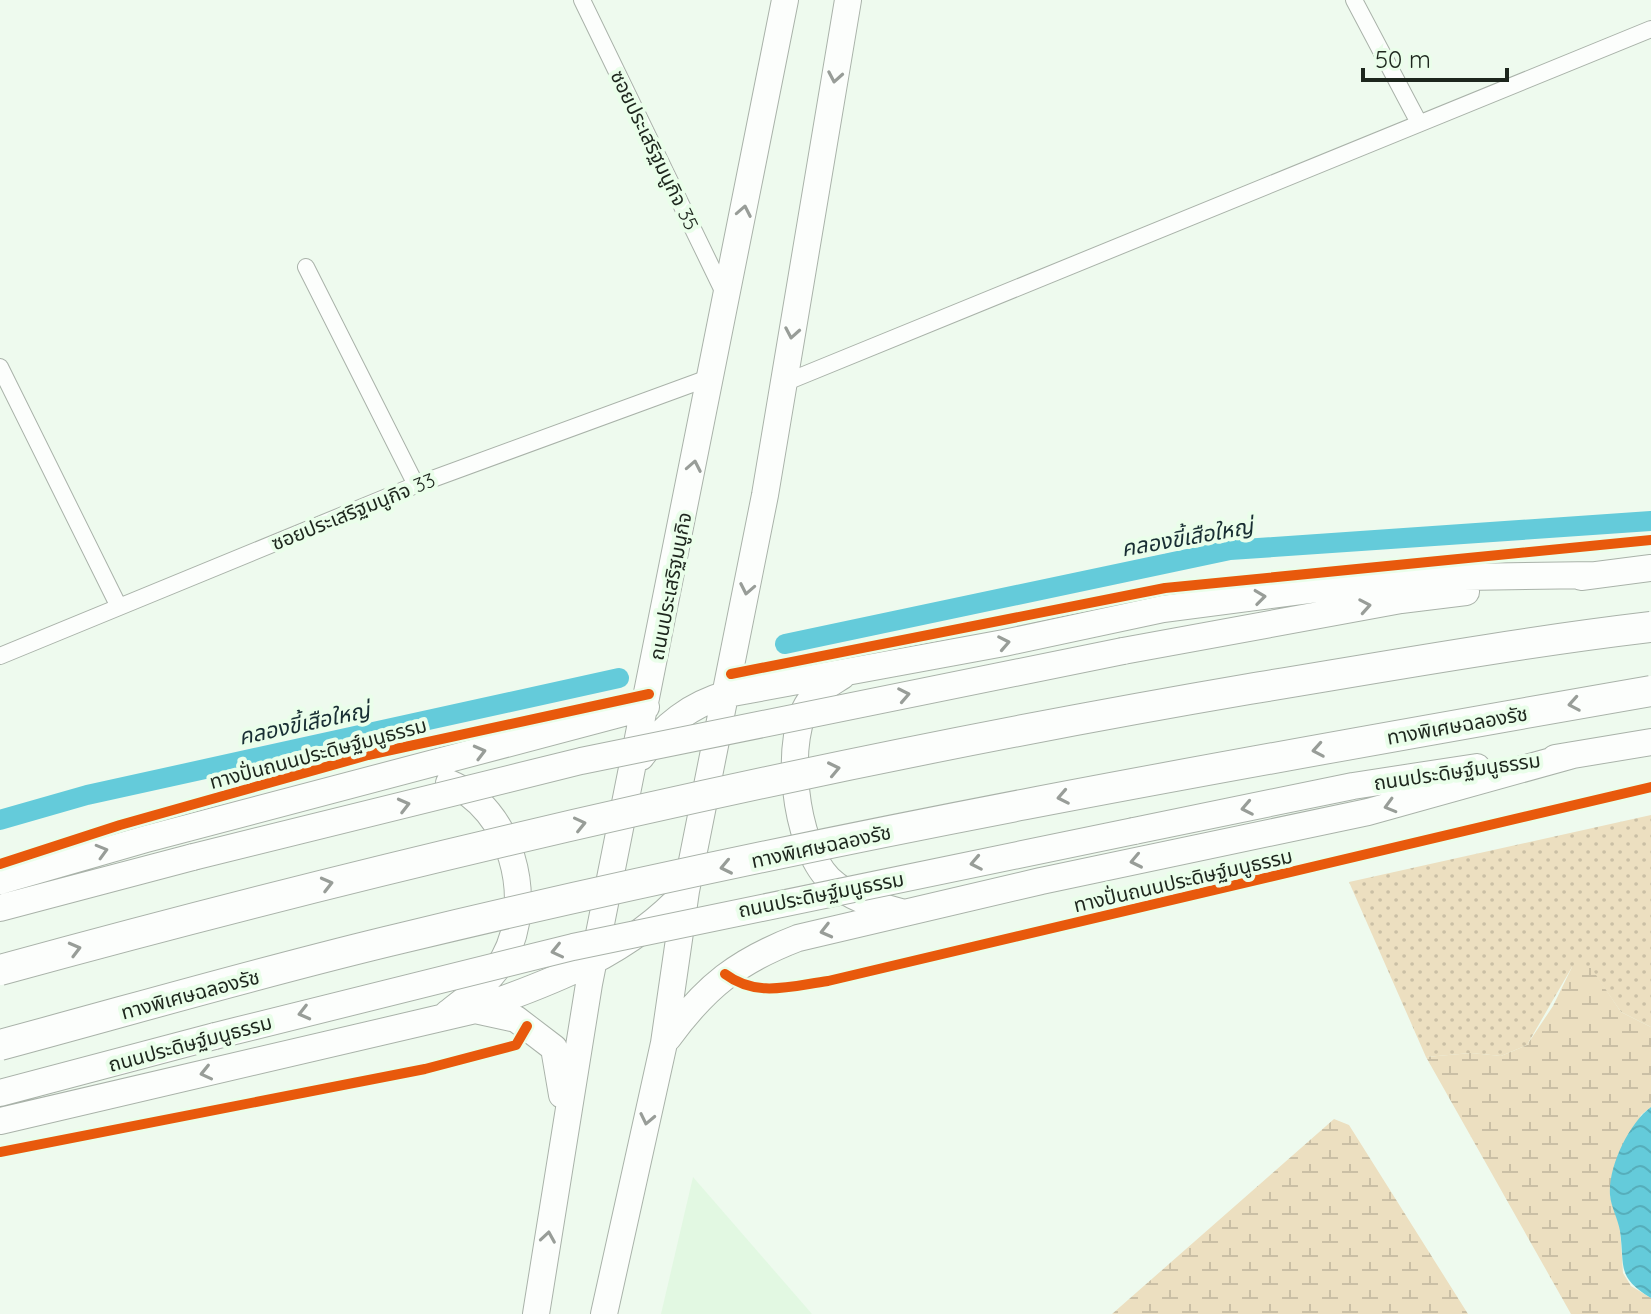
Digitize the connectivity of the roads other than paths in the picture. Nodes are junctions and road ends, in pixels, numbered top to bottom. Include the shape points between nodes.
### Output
1 (582, 0) edge
2 (785, 0) edge
3 (848, 0) edge
4 (1354, 0) edge
5 (1651, 29) edge
6 (1418, 121) junction
7 (306, 267) dead end
8 (727, 300) junction
9 (0, 367) edge
10 (711, 377) junction
11 (784, 383) junction
12 (416, 485) junction
13 (1651, 568) edge
14 (1596, 575) junction
15 (119, 607) junction
16 (1651, 627) edge
17 (0, 656) edge
18 (845, 674) junction
19 (1651, 691) edge
20 (727, 694) junction
21 (646, 707) junction
22 (1651, 742) edge
23 (1573, 755) junction
24 (631, 769) junction
25 (378, 780) junction
26 (0, 881) edge
27 (686, 891) junction
28 (0, 908) edge
29 (902, 912) junction
30 (594, 961) junction
31 (0, 970) edge
32 (475, 1010) junction
33 (445, 1016) junction
34 (664, 1043) junction
35 (0, 1045) edge
36 (0, 1093) edge
37 (0, 1121) edge
38 (564, 1126) junction
39 (536, 1314) edge
40 (604, 1314) edge

1 - 8 street, ซอยประเสริฐมนูกิจ 35
8 -> 2 main road, ถนนประเสริฐมนูกิจ
3 -> 11 main road
4 - 6 street
5 - 6 street
6 - 11 street
7 - 12 street
8 - 10 main road, ถนนประเสริฐมนูกิจ
9 - 15 street
10 - 12 street, ซอยประเสริฐมนูกิจ 33
21 -> 10 main road, ถนนประเสริฐมนูกิจ
11 -> 20 main road
12 - 15 street, ซอยประเสริฐมนูกิจ 33
13 - 14 main road
18 -> 14 main road via 1163,609 1401,578
28 -> 14 main road, bridge via 581,761 1401,600
15 - 17 street, ซอยประเสริฐมนูกิจ 33
31 -> 16 highway, bridge via 448,854 864,762 1436,657
18 - 20 main road
18 - 29 main road via 812,699 800,721 797,801 808,843 828,878 861,901
19 -> 35 highway, ทางพิเศษฉลองรัช, bridge via 1168,777 678,877 401,938
20 - 24 main road via 698,702 674,720
20 - 27 main road
21 - 24 main road, ถนนประเสริฐมนูกิจ
25 -> 21 main road
22 - 23 main road, ถนนประดิษฐ์มนูธรรม
23 -> 29 main road via 1368,812
23 -> 36 main road, ถนนประดิษฐ์มนูธรรม, bridge via 1353,786 601,941
24 - 30 main road, ถนนประเสริฐมนูกิจ
26 -> 25 main road
25 - 33 main road via 425,777 452,783 477,798 498,822 511,855 514,929 504,958 482,986
27 - 30 main road via 663,915
27 - 34 main road
29 -> 34 main road via 759,953 710,986
30 - 32 main road
30 - 38 main road, ถนนประเสริฐมนูกิจ
32 - 33 main road
32 - 38 main road via 516,1019 554,1048
33 -> 37 main road
34 -> 40 main road
39 -> 38 main road, ถนนประเสริฐมนูกิจ

